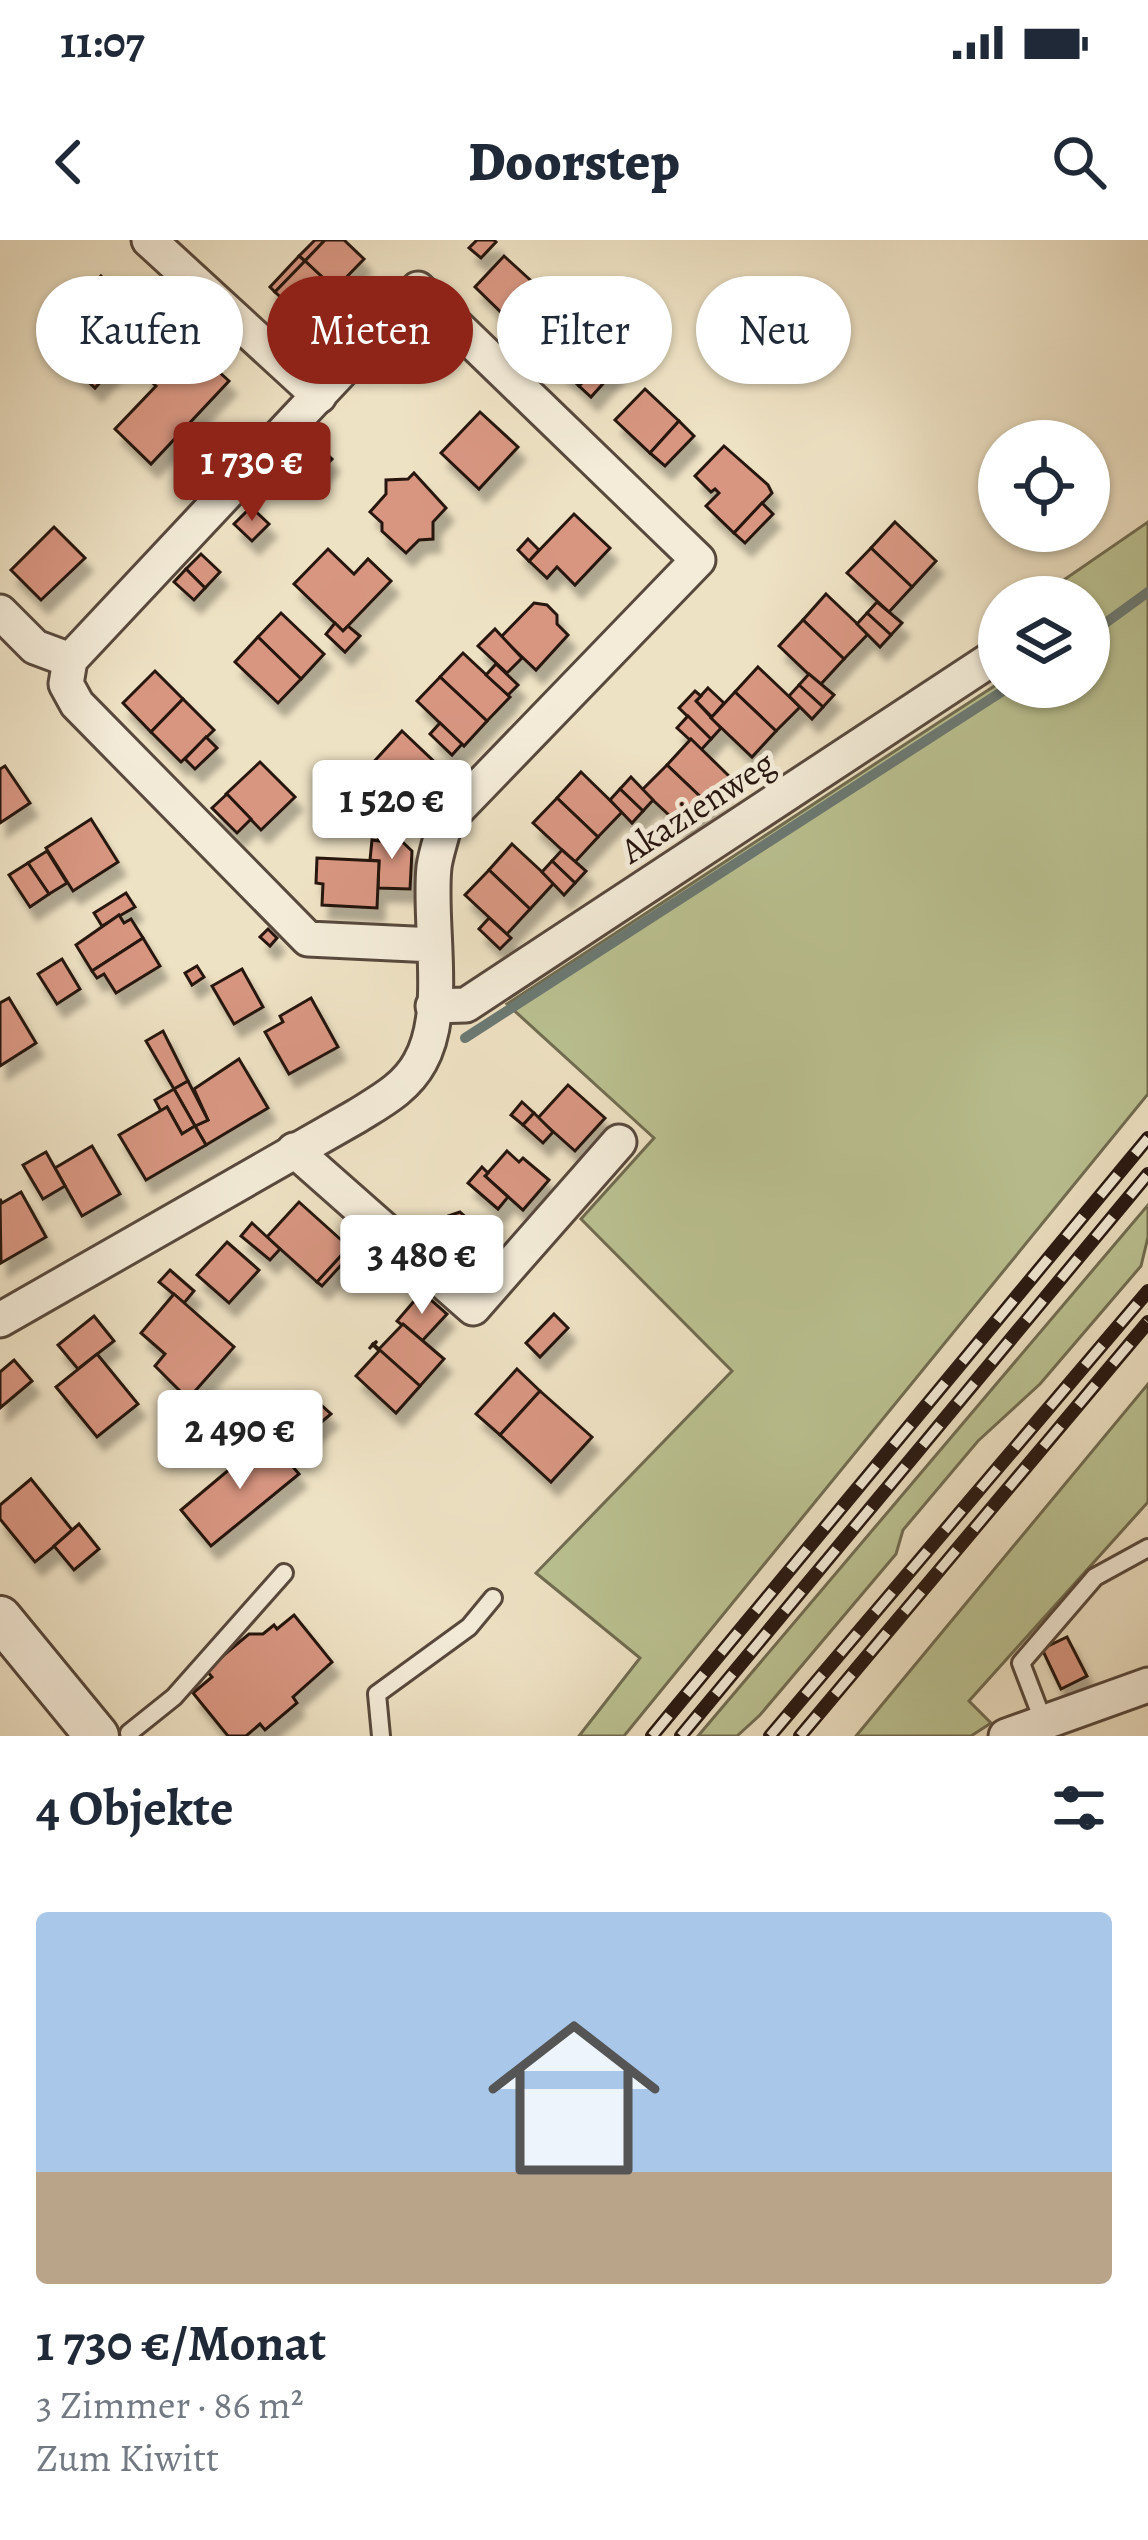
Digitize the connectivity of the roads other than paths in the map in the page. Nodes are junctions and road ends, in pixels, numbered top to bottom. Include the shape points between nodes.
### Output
1 (149, 240) edge
2 (319, 396) junction
3 (0, 613) edge
4 (70, 660) junction
5 (978, 668) edge
6 (434, 945) junction
7 (433, 1006) junction
8 (619, 1142) dead end
9 (293, 1150) junction
10 (0, 1320) edge
11 (1148, 1548) edge
12 (284, 1573) dead end
13 (493, 1598) dead end
14 (0, 1618) edge
15 (1148, 1685) edge
16 (1044, 1723) junction
17 (113, 1735) edge
18 (381, 1736) edge
19 (1006, 1736) edge

1 - 2 street
2 - 4 street
2 - 6 street via 418,289 698,560 445,822 434,867
3 - 4 street via 35,647
4 - 6 street via 66,684 77,704 308,939
5 - 7 street, Akazienweg via 466,1006
6 - 7 street
7 - 9 street via 422,1059 408,1079
8 - 9 street via 473,1308
9 - 10 street
11 - 16 lane via 1095,1577 1022,1663
12 - 17 lane via 174,1696
13 - 18 lane via 470,1627 377,1694
14 - 17 street
15 - 16 street
16 - 19 street

